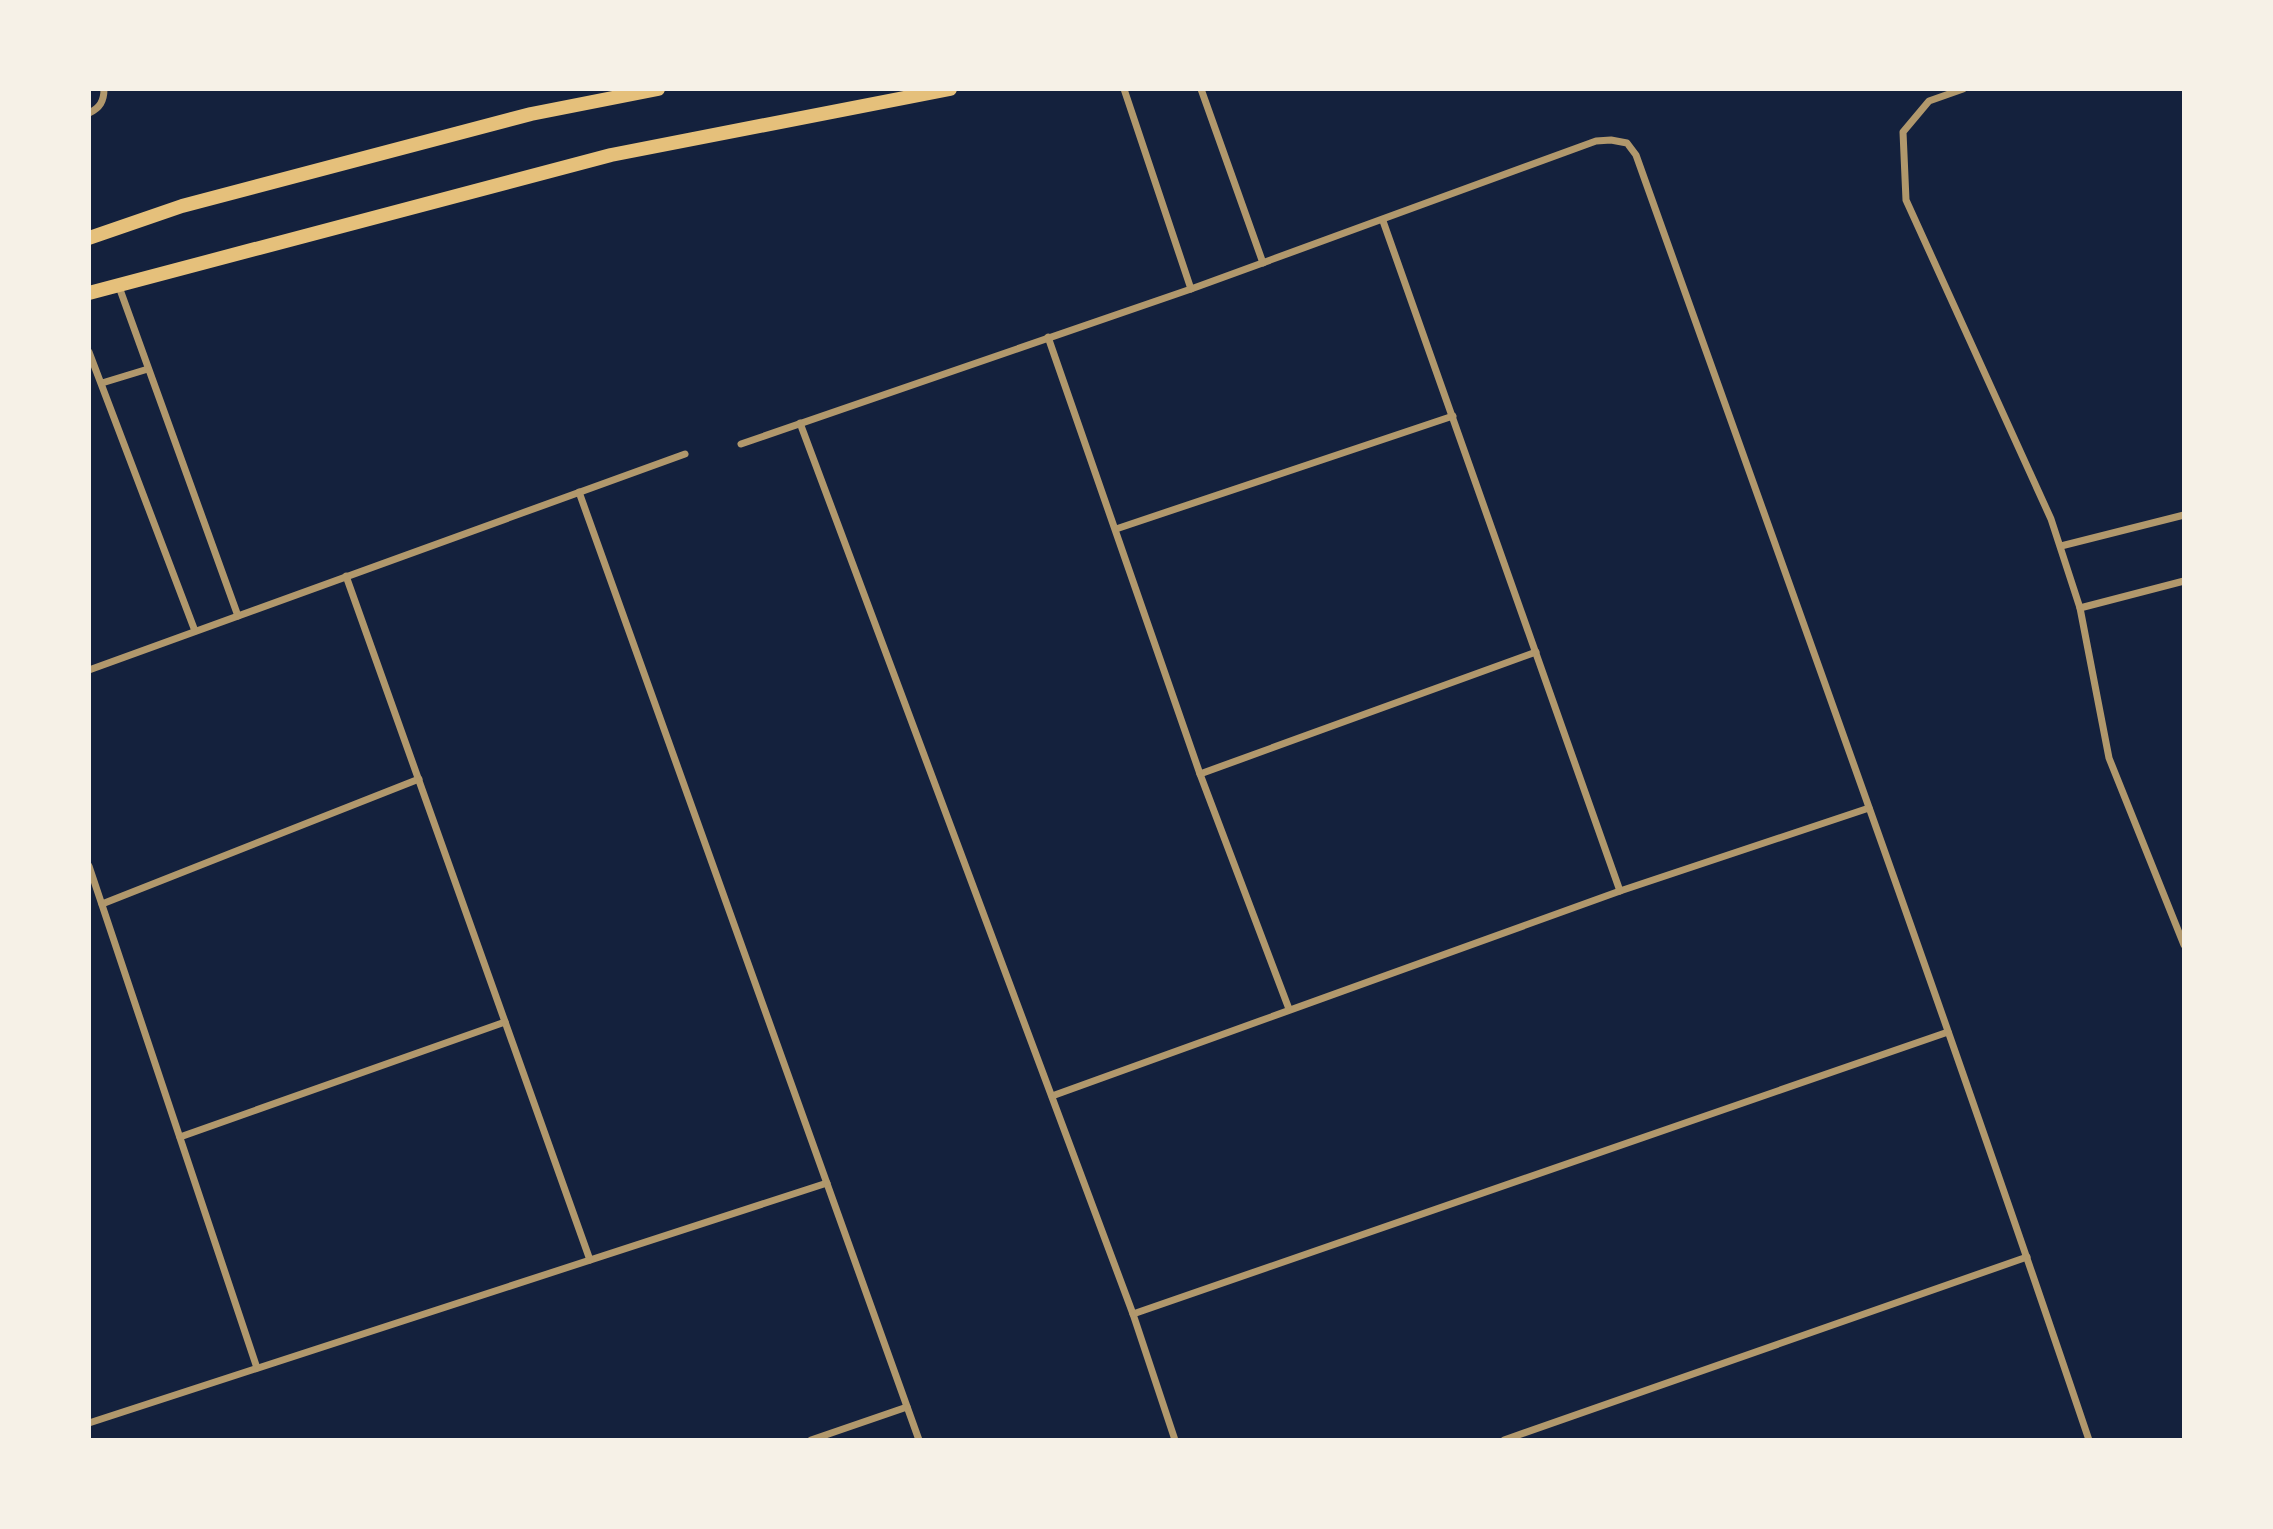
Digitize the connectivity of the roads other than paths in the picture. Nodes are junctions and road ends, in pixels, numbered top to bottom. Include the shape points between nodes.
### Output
1 (104, 89) edge
2 (658, 89) edge
3 (950, 89) edge
4 (1124, 89) edge
5 (1201, 89) edge
6 (1963, 89) edge
7 (89, 113) edge
8 (1383, 221) junction
9 (89, 238) edge
10 (1263, 263) junction
11 (118, 284) junction
12 (1191, 289) junction
13 (89, 293) edge
14 (1048, 337) junction
15 (89, 352) edge
16 (148, 369) junction
17 (102, 383) junction
18 (1453, 416) junction
19 (800, 423) junction
20 (741, 444) dead end
21 (685, 454) dead end
22 (579, 492) junction
23 (2184, 515) edge
24 (1116, 529) junction
25 (2061, 547) junction
26 (346, 576) junction
27 (2184, 581) edge
28 (2080, 608) junction
29 (238, 615) junction
30 (195, 631) junction
31 (1536, 652) junction
32 (89, 670) edge
33 (1200, 774) junction
34 (419, 779) junction
35 (1869, 808) junction
36 (89, 866) edge
37 (1620, 891) junction
38 (102, 904) junction
39 (2184, 945) edge
40 (1289, 1009) junction
41 (505, 1022) junction
42 (1948, 1032) junction
43 (1052, 1096) junction
44 (180, 1137) junction
45 (827, 1183) junction
46 (2027, 1257) junction
47 (590, 1260) junction
48 (1133, 1314) junction
49 (257, 1368) junction
50 (907, 1407) junction
51 (89, 1423) edge
52 (811, 1440) edge
53 (919, 1440) edge
54 (1175, 1440) edge
55 (1504, 1440) edge
56 (2088, 1440) edge

1 - 7 street via 100,106
2 - 9 main road via 531,114 182,206
3 - 11 main road via 611,155
4 - 12 street
5 - 10 street
6 - 25 street via 1929,100 1903,132 1906,200
8 - 10 street
8 - 18 street
8 - 35 street via 1596,141 1627,143 1636,155
10 - 12 street
11 - 13 main road
11 - 16 street
12 - 14 street
14 - 19 street
14 - 24 street
15 - 17 street
16 - 17 street
16 - 29 street
17 - 30 street
18 - 24 street
18 - 31 street
19 - 20 street
19 - 43 street
21 - 22 street
22 - 26 street
22 - 45 street
23 - 25 street
24 - 33 street
25 - 28 street
26 - 29 street
26 - 34 street
27 - 28 street
28 - 39 street via 2109,758
29 - 30 street
30 - 32 street
31 - 33 street
31 - 37 street
33 - 40 street
34 - 38 street
34 - 41 street
35 - 37 street
35 - 42 street
36 - 38 street
37 - 40 street
38 - 44 street
40 - 43 street
41 - 44 street
41 - 47 street
42 - 46 street
42 - 48 street
43 - 48 street
44 - 49 street
45 - 47 street
45 - 50 street
46 - 55 street
46 - 56 street
47 - 49 street
48 - 54 street
49 - 51 street
50 - 52 street
50 - 53 street

